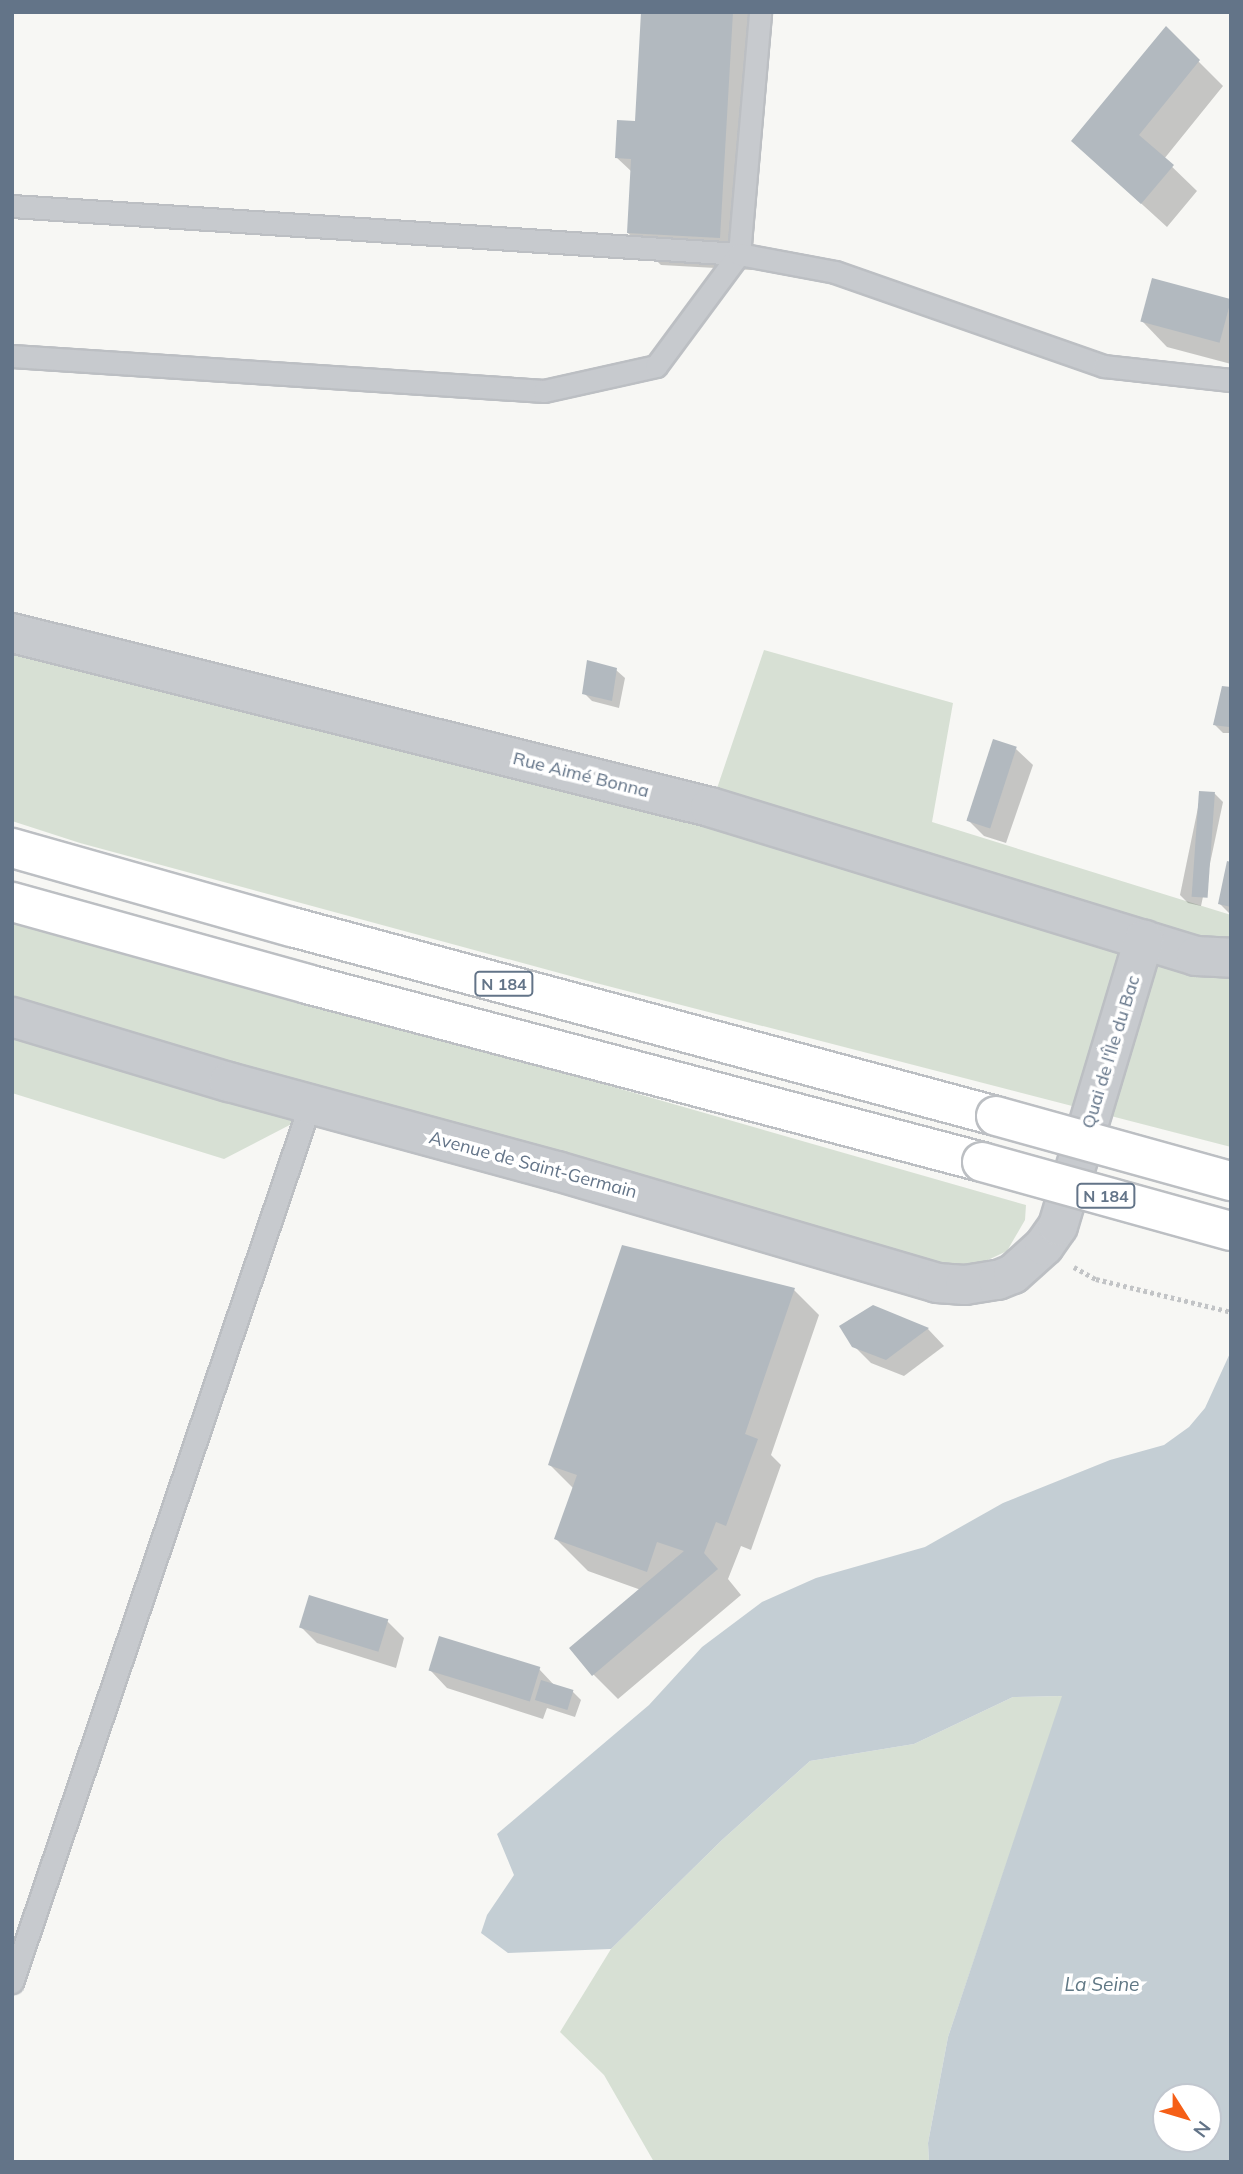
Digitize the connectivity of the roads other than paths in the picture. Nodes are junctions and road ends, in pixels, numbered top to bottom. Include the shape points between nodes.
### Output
1 (760, 12) edge
2 (12, 206) edge
3 (739, 254) junction
4 (12, 356) edge
5 (1231, 380) edge
6 (12, 633) edge
7 (12, 848) edge
8 (12, 902) edge
9 (1144, 940) junction
10 (1231, 958) edge
11 (12, 1017) edge
12 (310, 1104) junction
13 (1231, 1181) edge
14 (1231, 1231) edge
15 (1044, 1246) joint
16 (12, 1982) edge

1 - 3 lane
2 - 3 lane
3 - 4 lane via 656,366 544,391
3 - 5 lane via 835,272 1104,366
6 - 9 street, Rue Aimé Bonna via 710,807
7 - 13 main road, N 184, bridge
8 - 14 main road, N 184, bridge
9 - 10 street via 1196,956
9 - 15 street, Quai de l'Île du Bac via 1058,1226
11 - 12 street, Avenue de Saint-Germain
12 - 15 street, Avenue de Saint-Germain via 937,1283 998,1280 1028,1264
12 - 16 lane

